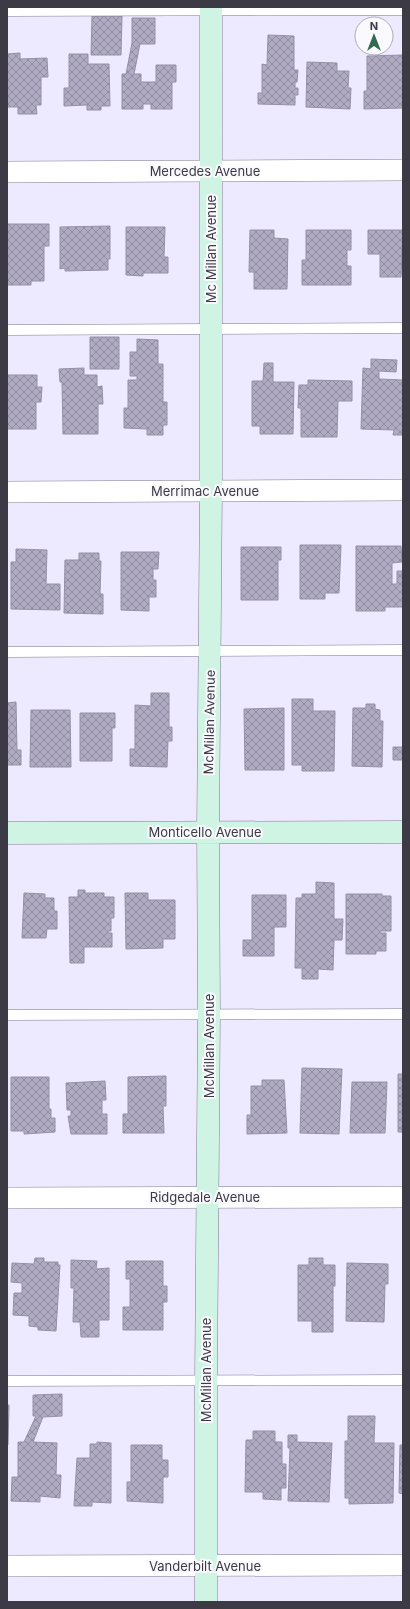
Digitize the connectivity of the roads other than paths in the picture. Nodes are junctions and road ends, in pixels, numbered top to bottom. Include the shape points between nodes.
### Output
1 (210, 9) edge
2 (403, 10) edge
3 (7, 11) edge
4 (403, 170) edge
5 (210, 171) junction
6 (7, 172) edge
7 (403, 328) edge
8 (211, 329) junction
9 (7, 330) edge
10 (211, 490) junction
11 (403, 490) edge
12 (7, 492) edge
13 (403, 650) edge
14 (210, 651) junction
15 (7, 652) edge
16 (208, 831) junction
17 (7, 832) edge
18 (403, 832) edge
19 (403, 1014) edge
20 (209, 1015) junction
21 (7, 1016) edge
22 (207, 1196) junction
23 (403, 1197) edge
24 (7, 1198) edge
25 (206, 1380) junction
26 (403, 1380) edge
27 (7, 1382) edge
28 (403, 1565) edge
29 (7, 1566) edge
30 (206, 1566) junction
31 (206, 1602) edge

1 - 2 lane
1 - 3 lane
1 - 5 street, Mc Millan Avenue
4 - 5 street, Mercedes Avenue
5 - 6 street, Mercedes Avenue
5 - 8 street, Mc Millan Avenue
7 - 8 lane
8 - 9 lane
8 - 10 street, Mc Millan Avenue
10 - 11 street, Merrimac Avenue
10 - 12 street, Merrimac Avenue
10 - 14 street, McMillan Avenue
13 - 14 lane
14 - 15 lane
14 - 16 street, McMillan Avenue
16 - 17 street, Monticello Avenue
16 - 18 street, Monticello Avenue
16 - 20 street, McMillan Avenue
19 - 20 lane
20 - 21 lane
20 - 22 street, McMillan Avenue
22 - 23 street, Ridgedale Avenue
22 - 24 street, Ridgedale Avenue
22 - 25 street, McMillan Avenue
25 - 26 lane
25 - 27 lane
25 - 30 street, McMillan Avenue
28 - 30 street, Vanderbilt Avenue
29 - 30 street, Vanderbilt Avenue
30 - 31 street, McMillan Avenue

